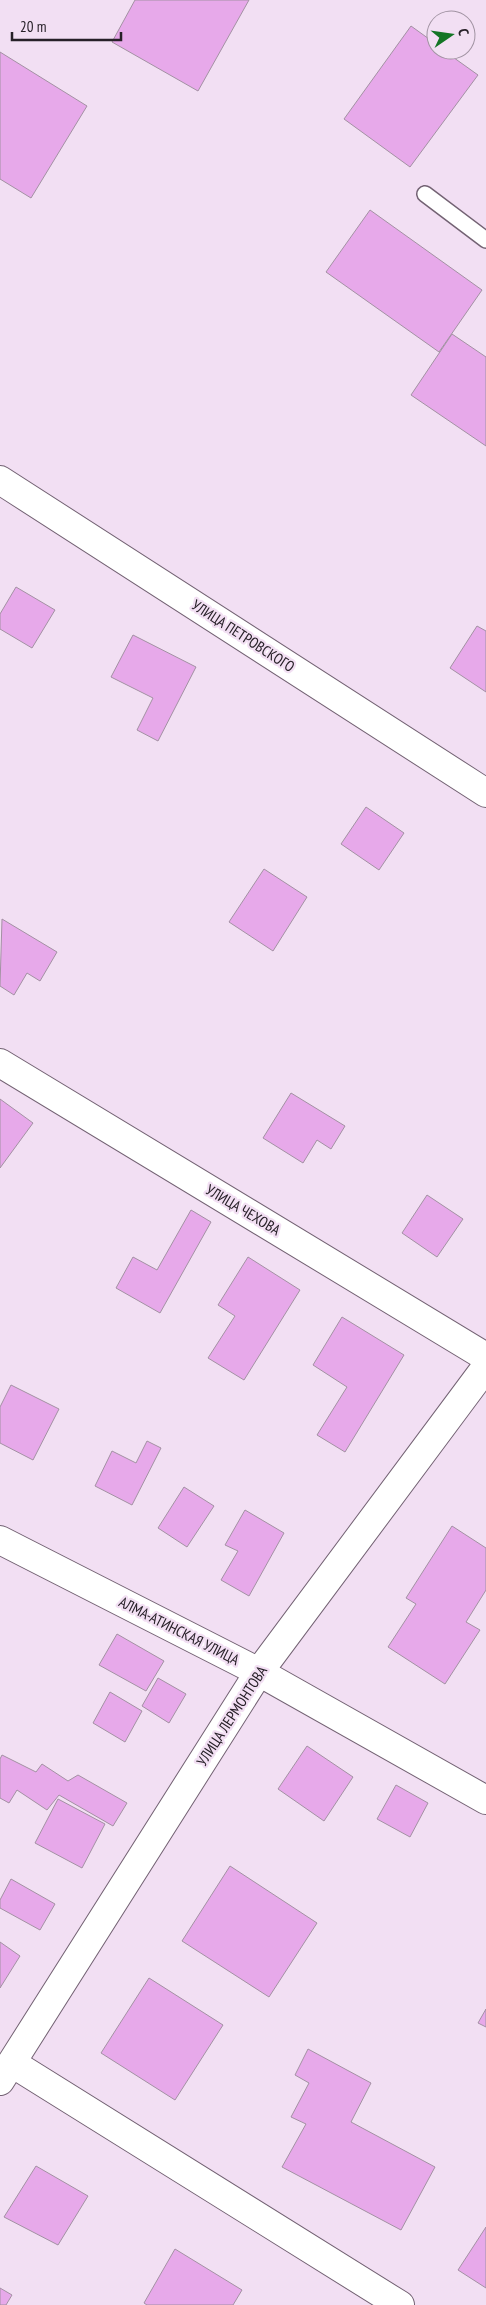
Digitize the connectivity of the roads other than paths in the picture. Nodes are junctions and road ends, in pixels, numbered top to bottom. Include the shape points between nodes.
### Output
1 (425, 194) dead end
2 (486, 240) edge
3 (0, 480) edge
4 (486, 793) edge
5 (0, 1062) edge
6 (486, 1357) edge
7 (486, 1367) edge
8 (0, 1540) edge
9 (259, 1672) junction
10 (486, 1800) edge
11 (6, 2072) edge
12 (400, 2305) edge

1 - 2 lane
3 - 4 street, УЛИЦА ПЕТРОВСКОГО
5 - 6 street, УЛИЦА ЧЕХОВА
7 - 9 street, УЛИЦА ЛЕРМОНТОВА
8 - 9 street, АЛМА-АТИНСКАЯ УЛИЦА
9 - 10 street, АЛМА-АТИНСКАЯ УЛИЦА
9 - 11 street, УЛИЦА ЛЕРМОНТОВА
11 - 12 street

